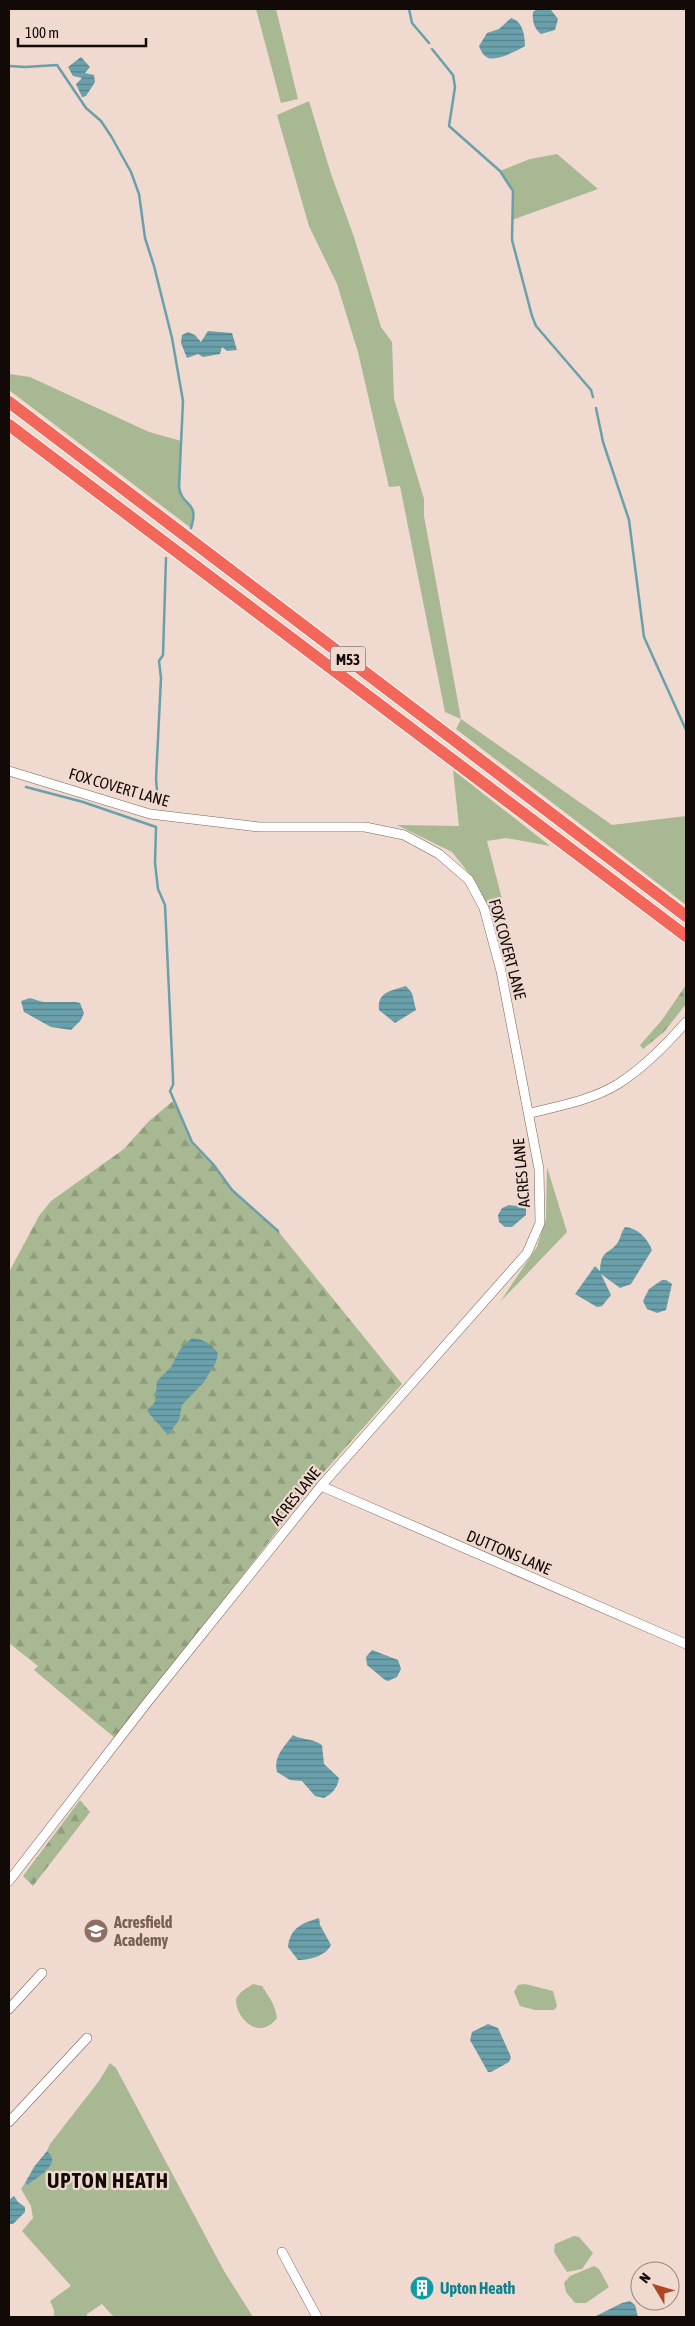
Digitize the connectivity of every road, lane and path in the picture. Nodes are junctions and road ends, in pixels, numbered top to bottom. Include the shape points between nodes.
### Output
1 (9, 402) edge
2 (9, 425) edge
3 (9, 771) edge
4 (686, 916) edge
5 (686, 936) edge
6 (686, 1022) edge
7 (530, 1113) junction
8 (321, 1486) junction
9 (686, 1644) edge
10 (9, 1881) edge
11 (42, 1973) dead end
12 (9, 2009) edge
13 (87, 2038) dead end
14 (9, 2122) edge
15 (282, 2252) dead end
16 (317, 2317) edge

1 - 4 highway, M53
2 - 5 highway, M53
3 - 7 street, FOX COVERT LANE via 150,814 259,826 365,827 404,835 439,854 469,880 484,908 501,971
6 - 7 street via 667,1044 617,1084 573,1102
7 - 8 street, ACRES LANE via 539,1169 540,1223 527,1253
8 - 9 street, DUTTONS LANE
8 - 10 street, ACRES LANE
11 - 12 street
13 - 14 street
15 - 16 street

